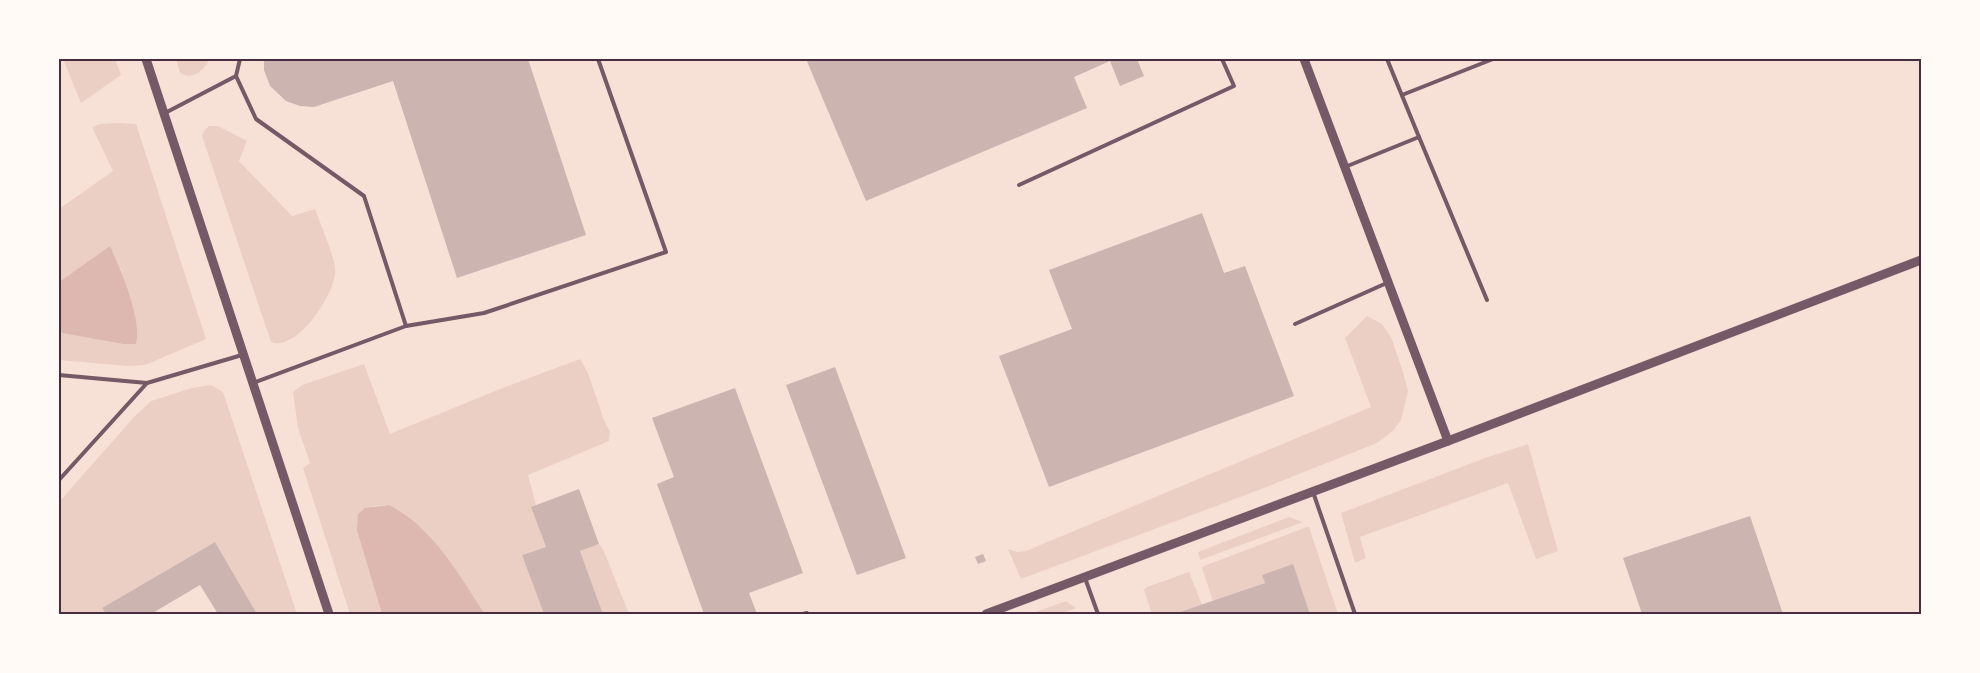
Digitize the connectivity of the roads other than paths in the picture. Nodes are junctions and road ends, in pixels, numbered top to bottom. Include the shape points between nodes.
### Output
1 (146, 59) edge
2 (240, 59) edge
3 (598, 59) edge
4 (1222, 59) edge
5 (1304, 59) edge
6 (1387, 59) edge
7 (1493, 59) edge
8 (236, 76) junction
9 (1402, 95) junction
10 (164, 114) junction
11 (1419, 137) junction
12 (1345, 167) junction
13 (1020, 185) dead end
14 (1921, 260) edge
15 (1388, 282) junction
16 (1487, 300) dead end
17 (1295, 324) dead end
18 (406, 326) junction
19 (243, 355) junction
20 (59, 375) edge
21 (147, 383) junction
22 (253, 383) junction
23 (1448, 441) junction
24 (59, 480) edge
25 (1313, 492) junction
26 (1085, 578) junction
27 (329, 614) edge
28 (986, 614) edge
29 (1098, 614) edge
30 (1355, 614) edge

1 - 10 street
2 - 8 lane
3 - 18 lane via 666,252 484,313
4 - 13 lane via 1234,86
5 - 12 street
6 - 9 lane
7 - 9 lane
8 - 10 lane
8 - 18 lane via 256,119 364,196
9 - 11 lane
10 - 19 street
11 - 12 lane
11 - 16 lane
12 - 15 street
14 - 23 street
15 - 17 lane
15 - 23 street
18 - 22 lane
19 - 21 lane
19 - 22 street
20 - 21 lane
21 - 24 lane
22 - 27 street
23 - 25 street
25 - 26 street
25 - 30 lane
26 - 28 street
26 - 29 lane

